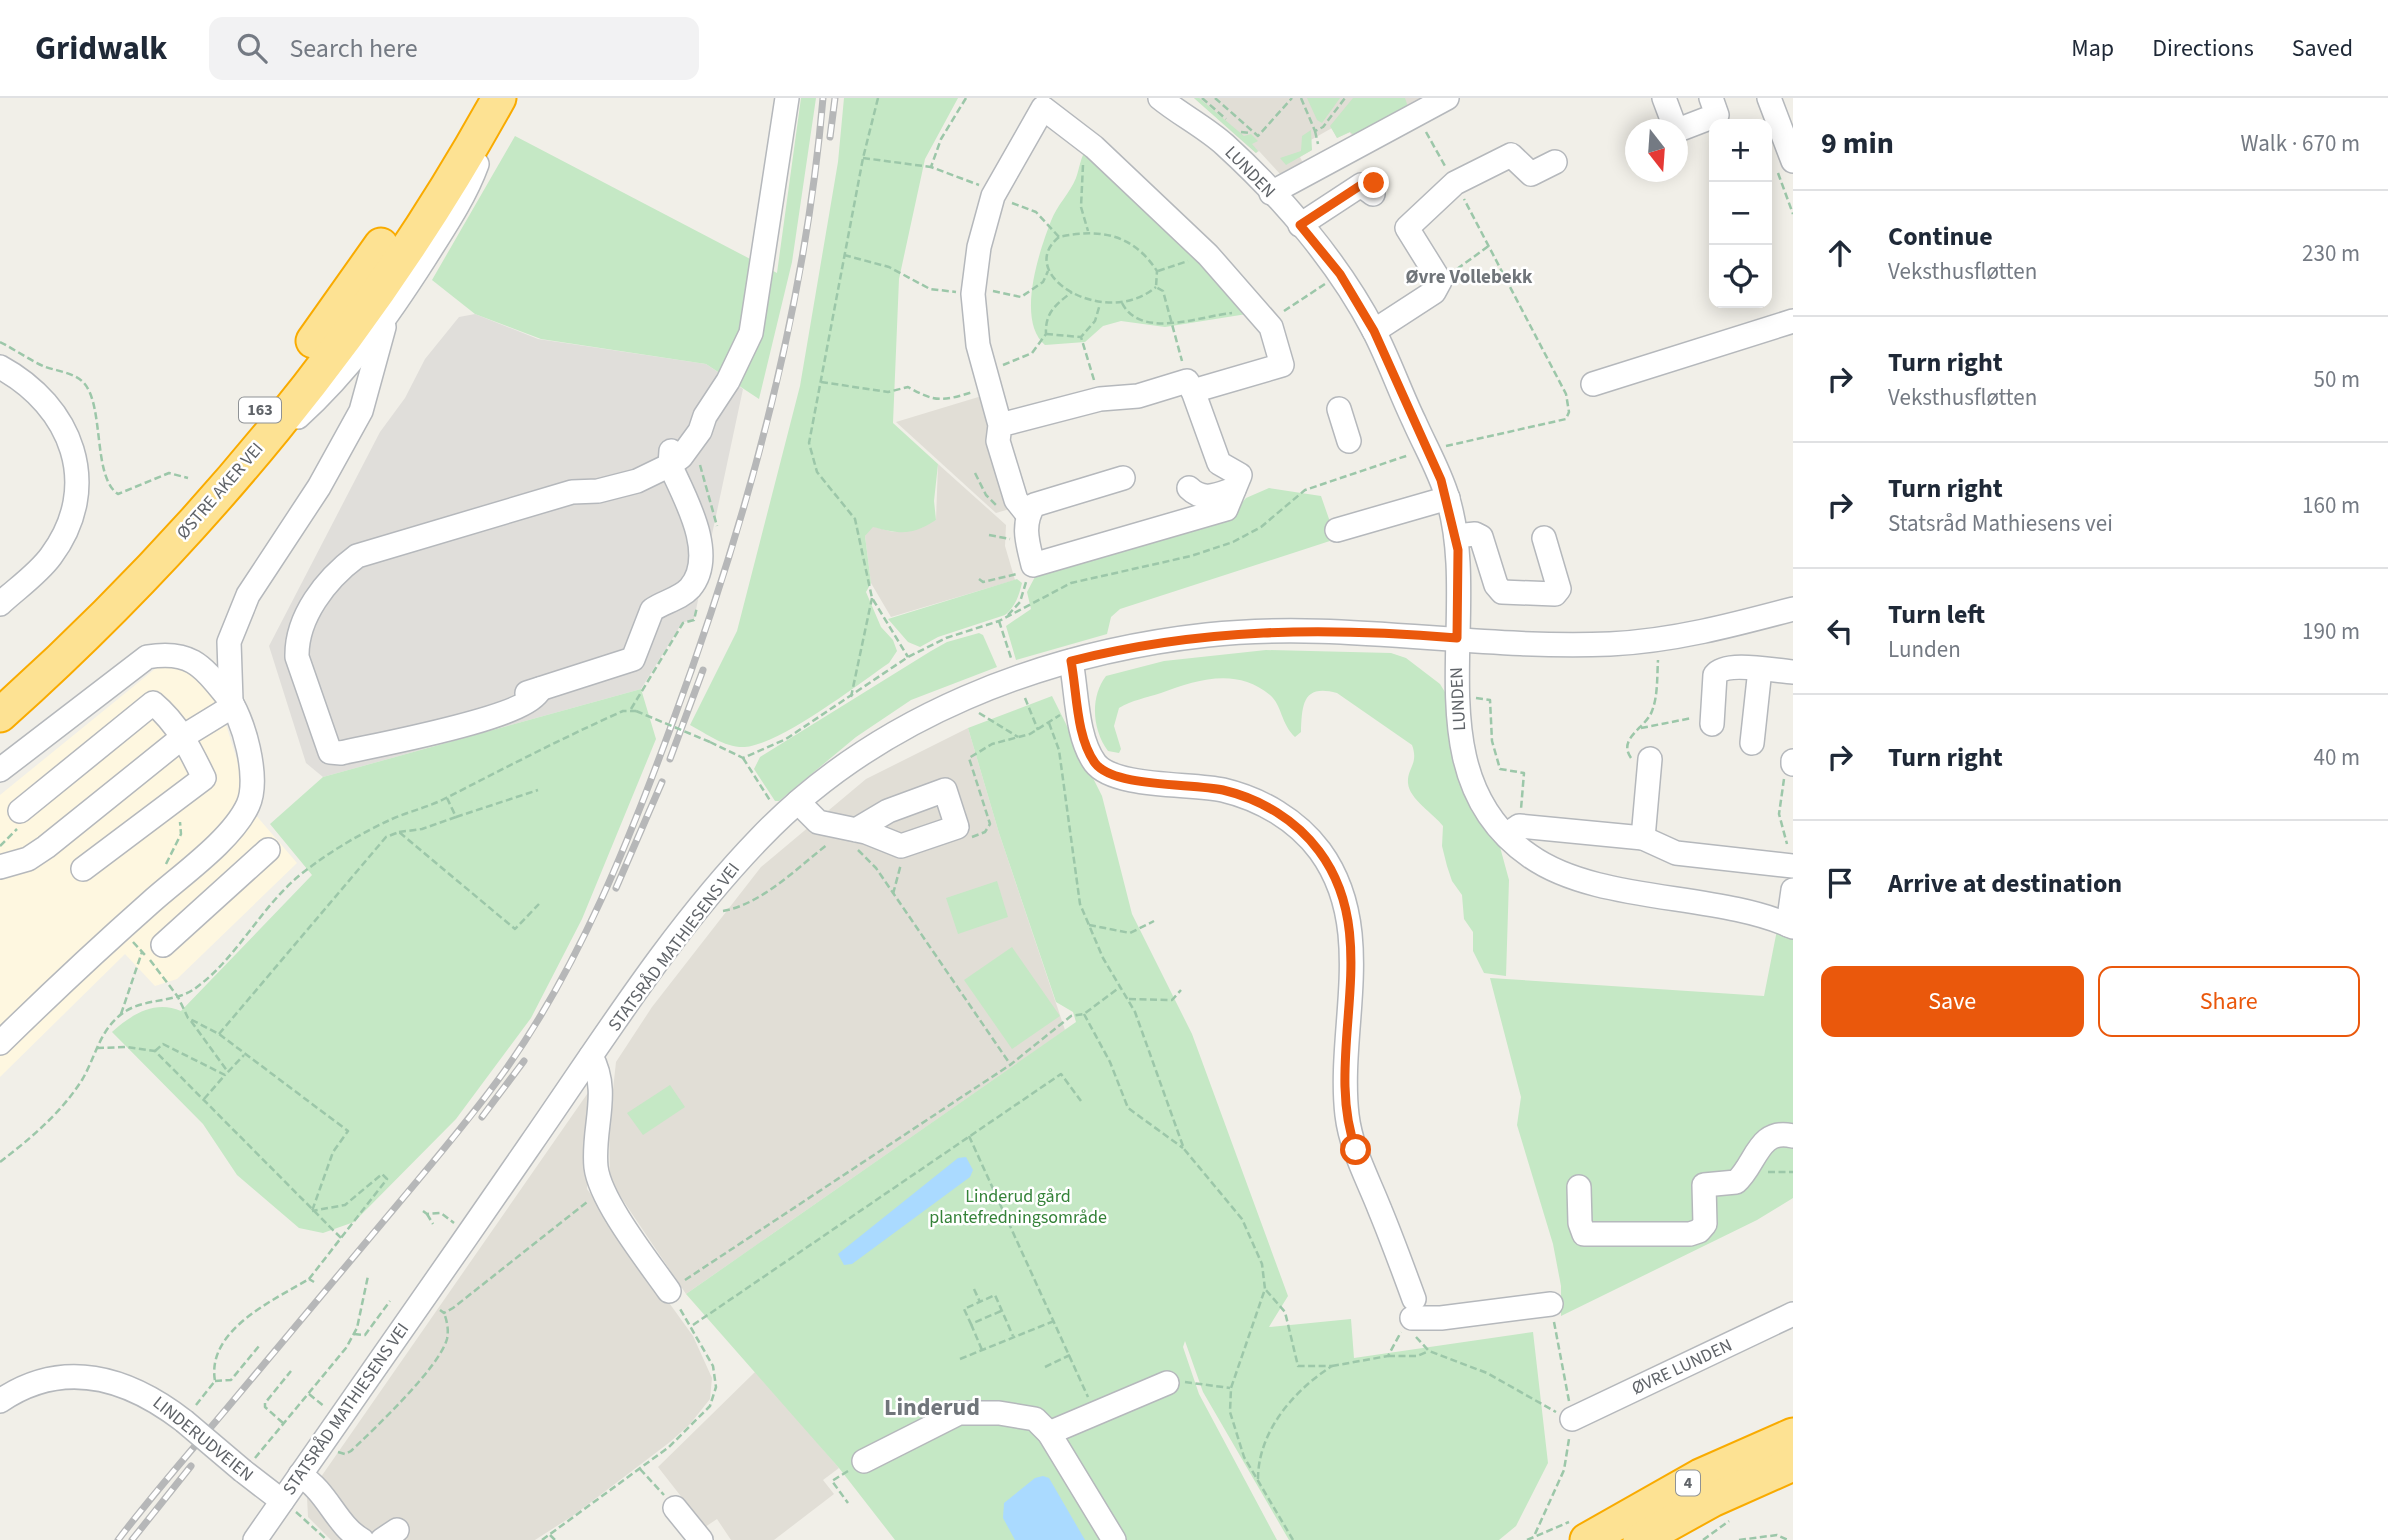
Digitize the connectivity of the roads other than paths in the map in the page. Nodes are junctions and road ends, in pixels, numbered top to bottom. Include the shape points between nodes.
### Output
1 (787, 98) edge
2 (1160, 98) edge
3 (1447, 98) edge
4 (1664, 98) edge
5 (1711, 98) edge
6 (489, 100) edge
7 (1779, 105) edge
8 (1673, 119) edge
9 (1688, 126) edge
10 (1555, 162) dead end
11 (1785, 165) edge
12 (1371, 188) dead end
13 (1272, 194) junction
14 (1300, 225) junction
15 (387, 316) junction
16 (1793, 321) edge
17 (1374, 331) junction
18 (0, 368) edge
19 (1593, 384) dead end
20 (1190, 386) junction
21 (1339, 409) dead end
22 (1000, 425) junction
23 (1349, 441) dead end
24 (255, 453) junction
25 (670, 465) junction
26 (1124, 478) dead end
27 (1189, 488) dead end
28 (1234, 489) junction
29 (1448, 498) junction
30 (1028, 514) junction
31 (1337, 530) dead end
32 (1456, 536) junction
33 (1544, 538) dead end
34 (0, 604) edge
35 (1793, 608) edge
36 (1457, 638) junction
37 (1071, 661) junction
38 (1760, 669) junction
39 (1793, 672) edge
40 (0, 685) edge
41 (540, 689) junction
42 (232, 703) junction
43 (470, 710) dead end
44 (0, 715) edge
45 (1712, 719) road end
46 (184, 736) junction
47 (1752, 743) dead end
48 (1649, 762) road end
49 (0, 770) edge
50 (798, 802) junction
51 (19, 819) road end
52 (1512, 830) junction
53 (853, 838) road end
54 (1643, 838) junction
55 (268, 850) dead end
56 (193, 864) junction
57 (1793, 866) edge
58 (0, 867) edge
59 (83, 869) dead end
60 (1793, 890) edge
61 (220, 892) junction
62 (1790, 926) edge
63 (153, 948) road end
64 (0, 1044) edge
65 (592, 1056) junction
66 (1793, 1136) edge
67 (1579, 1187) dead end
68 (669, 1291) road end
69 (1551, 1304) road end
70 (1793, 1314) edge
71 (1167, 1383) road end
72 (0, 1401) edge
73 (1572, 1419) road end
74 (1049, 1433) junction
75 (1793, 1435) edge
76 (864, 1461) road end
77 (1793, 1464) edge
78 (300, 1475) junction
79 (287, 1505) junction
80 (675, 1508) road end
81 (255, 1540) edge
82 (362, 1540) edge
83 (701, 1540) edge
84 (1114, 1540) edge
85 (1587, 1540) edge
86 (1640, 1540) edge

1 - 25 street via 751,333 700,431
2 - 13 street, LUNDEN via 1216,138
3 - 13 street
4 - 8 street
5 - 9 street via 1717,115
6 - 15 street via 474,172
6 - 24 highway, ØSTRE AKER VEI / 163 via 368,305
6 - 40 highway, ØSTRE AKER VEI / 163 via 239,436 92,597
7 - 11 street
10 - 17 street via 1531,174 1511,155 1455,183 1406,228 1440,281 1434,292
12 - 14 street via 1361,185
13 - 14 street, LUNDEN
14 - 17 street, LUNDEN via 1340,274
15 - 24 street via 328,390
15 - 42 street via 360,411 319,487 248,595 229,642
16 - 19 street
17 - 29 street, LUNDEN
18 - 34 street via 26,382 51,407 70,440 76,475 73,514 51,557
20 - 22 street via 1100,400
20 - 22 street via 1282,365 1261,316 1208,255 1094,147 1043,108 994,193 973,290 986,377
20 - 28 street via 1219,463 1240,475
21 - 23 street
22 - 30 street via 998,441 1008,479
24 - 44 highway, ØSTRE AKER VEI / 163 via 107,614
25 - 41 street via 701,547 695,581 688,591 652,610 633,659
25 - 41 street via 637,481 572,492 357,556 339,569 318,597 300,625 296,642 330,752 463,726 524,705 538,696
26 - 30 street via 1034,505
27 - 28 street via 1195,495 1209,498
28 - 30 street via 1226,509 1031,567
29 - 31 street
29 - 32 street, LUNDEN
32 - 33 street via 1481,537 1502,592 1555,594 1559,589
32 - 36 street, LUNDEN
35 - 36 street, STATSRÅD MATHIESENS VEI via 1721,628 1614,644
36 - 37 street, STATSRÅD MATHIESENS VEI via 1247,632 1162,641
36 - 52 street, LUNDEN via 1462,750 1477,796
37 - 50 street, STATSRÅD MATHIESENS VEI via 993,686 919,720 848,763
37 - 69 street via 1085,741 1101,769 1118,777 1222,790 1256,801 1301,830 1337,881 1349,925 1349,1128 1413,1308 1441,1318
38 - 39 street
38 - 45 street via 1718,671
38 - 47 street
41 - 43 street
42 - 46 street
42 - 49 street via 201,665 172,653 147,657
42 - 56 street via 251,765 252,793 241,819
46 - 51 street via 153,703
46 - 58 street via 46,847 28,859
46 - 59 street via 204,778
48 - 54 street
50 - 53 street via 818,821
50 - 65 street, STATSRÅD MATHIESENS VEI via 715,887
52 - 54 street
52 - 62 street, LUNDEN via 1529,856 1560,873
54 - 57 street via 1676,853
55 - 61 street
56 - 61 street
56 - 64 street
60 - 62 street
61 - 63 street
65 - 68 street via 601,1078 596,1155 604,1189
65 - 78 street, STATSRÅD MATHIESENS VEI
66 - 67 street via 1769,1138 1736,1182 1704,1185 1705,1224 1690,1234 1584,1234
70 - 73 street, ØVRE LUNDEN
71 - 74 street
72 - 79 street, LINDERUDVEIEN, bridge via 22,1386 54,1377 120,1383 148,1395 184,1421
74 - 76 street via 1035,1419 959,1413
74 - 84 street
75 - 85 highway, 4 via 1700,1476
77 - 86 highway, 4 via 1712,1500
78 - 79 street, STATSRÅD MATHIESENS VEI
78 - 82 street via 319,1488
79 - 81 street, STATSRÅD MATHIESENS VEI
80 - 83 street

